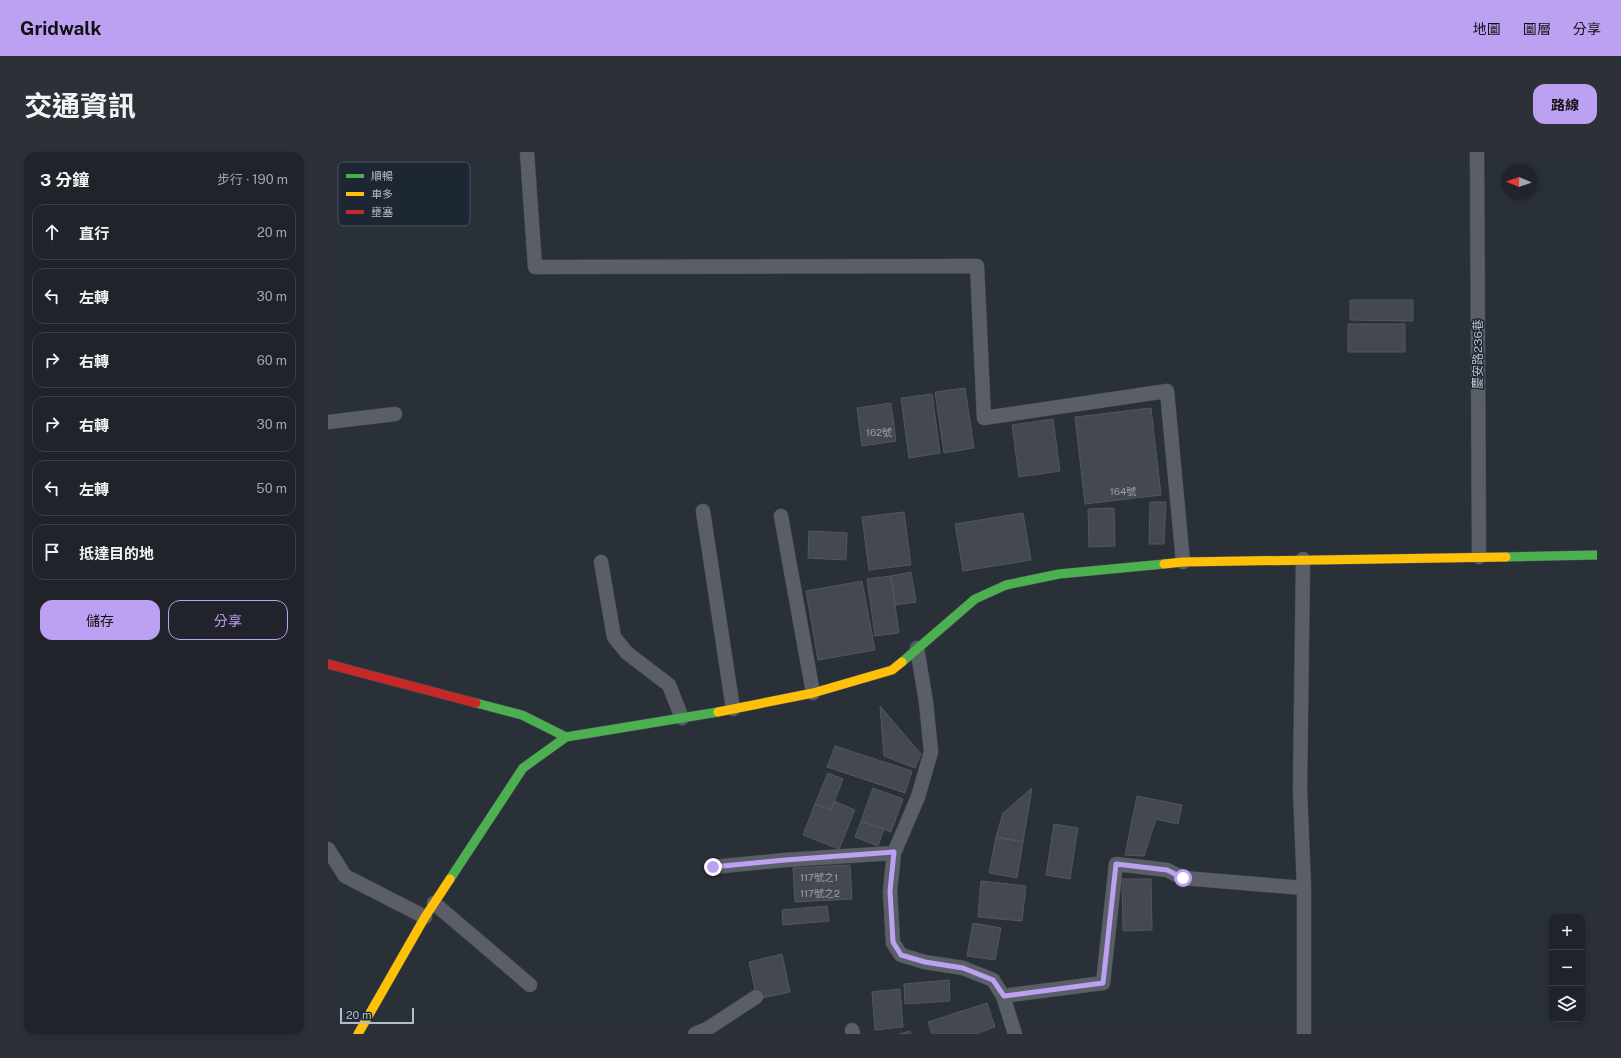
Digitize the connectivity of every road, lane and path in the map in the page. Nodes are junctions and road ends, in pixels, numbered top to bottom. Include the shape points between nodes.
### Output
1 (527, 152) edge
2 (1477, 152) edge
3 (394, 414) dead end
4 (328, 422) edge
5 (703, 510) dead end
6 (781, 516) dead end
7 (1597, 555) edge
8 (1480, 556) junction
9 (1304, 559) junction
10 (601, 562) dead end
11 (1183, 562) junction
12 (917, 648) junction
13 (328, 664) edge
14 (813, 693) junction
15 (733, 709) junction
16 (682, 718) junction
17 (566, 737) junction
18 (328, 849) edge
19 (894, 852) junction
20 (713, 867) dead end
21 (1304, 888) junction
22 (434, 904) junction
23 (425, 918) junction
24 (530, 985) dead end
25 (756, 996) dead end
26 (1004, 996) junction
27 (358, 1034) edge
28 (695, 1034) edge
29 (1014, 1034) edge
30 (1304, 1034) edge

1 - 11 lane via 535,267 977,266 984,418 1167,391
2 - 8 lane, 慶安路236巷
3 - 4 lane
5 - 15 lane
6 - 14 lane
7 - 8 street
8 - 9 street
9 - 11 street
9 - 21 lane via 1300,790
10 - 16 lane via 614,637 627,653 669,684
11 - 12 street via 1059,574 1006,585 975,599
12 - 14 street via 892,670
12 - 19 lane via 926,702 930,752 918,797
13 - 17 street via 522,715
14 - 15 street
15 - 16 street
16 - 17 street
17 - 22 street via 524,768
18 - 23 lane via 345,876
19 - 20 lane
19 - 26 lane via 890,891 893,942 901,955 963,968 993,980
21 - 26 lane via 1183,878 1167,870 1116,864 1103,983
21 - 30 lane
22 - 23 street
22 - 24 lane
23 - 27 street
25 - 28 lane via 707,1029
26 - 29 lane

